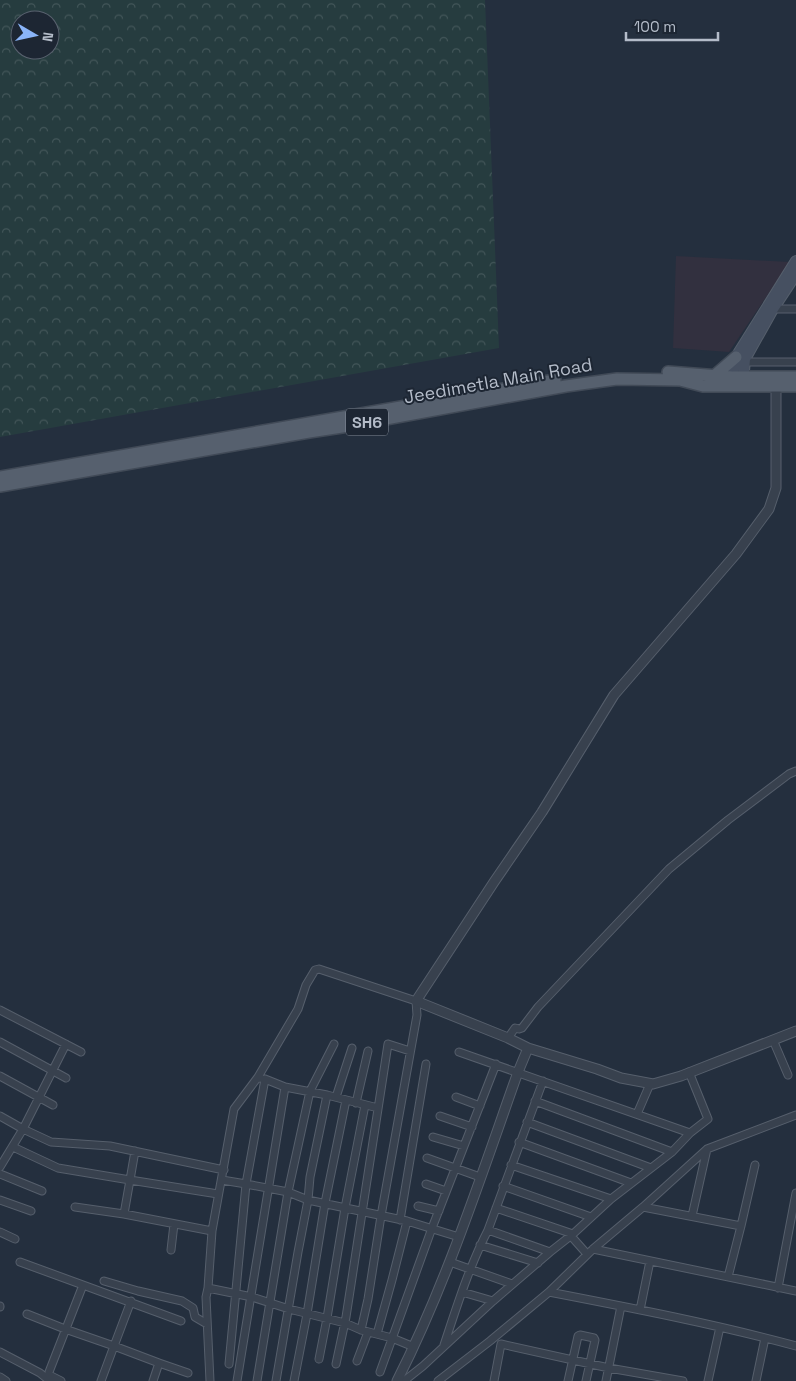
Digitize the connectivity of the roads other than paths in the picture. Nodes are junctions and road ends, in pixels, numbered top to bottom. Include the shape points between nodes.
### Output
1 (796, 261) edge
2 (796, 274) edge
3 (773, 309) junction
4 (796, 309) edge
5 (740, 359) junction
6 (796, 362) edge
7 (714, 376) junction
8 (796, 377) edge
9 (738, 380) junction
10 (685, 381) junction
11 (796, 382) edge
12 (796, 386) edge
13 (776, 387) junction
14 (527, 389) junction
15 (0, 477) edge
16 (0, 486) edge
17 (796, 771) edge
18 (416, 1001) junction
19 (0, 1010) edge
20 (796, 1031) edge
21 (508, 1038) junction
22 (773, 1040) junction
23 (0, 1042) edge
24 (66, 1044) junction
25 (334, 1044) dead end
26 (352, 1048) dead end
27 (528, 1048) junction
28 (368, 1051) dead end
29 (81, 1052) dead end
30 (410, 1052) junction
31 (459, 1052) dead end
32 (426, 1064) dead end
33 (496, 1064) junction
34 (52, 1071) junction
35 (518, 1072) junction
36 (689, 1072) junction
37 (788, 1075) dead end
38 (0, 1076) edge
39 (258, 1077) junction
40 (66, 1078) dead end
41 (266, 1079) junction
42 (543, 1081) junction
43 (650, 1084) junction
44 (285, 1087) junction
45 (310, 1091) junction
46 (327, 1095) junction
47 (336, 1097) junction
48 (456, 1097) dead end
49 (39, 1098) junction
50 (346, 1100) junction
51 (535, 1101) junction
52 (356, 1102) junction
53 (53, 1105) dead end
54 (365, 1105) junction
55 (480, 1106) junction
56 (378, 1108) junction
57 (637, 1114) junction
58 (796, 1114) edge
59 (0, 1116) edge
60 (440, 1116) dead end
61 (527, 1122) junction
62 (472, 1128) junction
63 (23, 1129) junction
64 (690, 1133) junction
65 (433, 1137) dead end
66 (520, 1142) junction
67 (13, 1146) junction
68 (464, 1146) junction
69 (707, 1149) junction
70 (135, 1151) junction
71 (672, 1152) junction
72 (427, 1158) dead end
73 (511, 1165) junction
74 (755, 1166) dead end
75 (0, 1167) edge
76 (455, 1168) junction
77 (651, 1168) junction
78 (224, 1170) junction
79 (0, 1174) edge
80 (480, 1177) junction
81 (130, 1180) junction
82 (222, 1180) junction
83 (246, 1184) junction
84 (426, 1184) dead end
85 (631, 1184) junction
86 (503, 1186) junction
87 (269, 1188) junction
88 (42, 1191) dead end
89 (446, 1191) junction
90 (288, 1192) junction
91 (796, 1193) edge
92 (218, 1194) junction
93 (611, 1199) junction
94 (0, 1200) edge
95 (308, 1200) junction
96 (325, 1203) junction
97 (418, 1206) dead end
98 (75, 1207) dead end
99 (643, 1207) junction
100 (344, 1208) junction
101 (496, 1208) junction
102 (31, 1211) dead end
103 (439, 1211) junction
104 (363, 1212) junction
105 (124, 1214) junction
106 (381, 1216) junction
107 (692, 1216) junction
108 (591, 1217) junction
109 (404, 1221) junction
110 (174, 1224) junction
111 (741, 1226) junction
112 (432, 1228) junction
113 (488, 1230) junction
114 (212, 1231) junction
115 (0, 1232) edge
116 (572, 1235) junction
117 (459, 1237) junction
118 (15, 1238) dead end
119 (480, 1245) junction
120 (593, 1249) junction
121 (170, 1250) dead end
122 (550, 1252) junction
123 (587, 1254) junction
124 (650, 1260) junction
125 (20, 1262) dead end
126 (450, 1262) junction
127 (538, 1263) junction
128 (471, 1269) junction
129 (728, 1277) junction
130 (104, 1281) dead end
131 (512, 1284) junction
132 (83, 1285) junction
133 (778, 1288) junction
134 (208, 1290) junction
135 (796, 1291) edge
136 (462, 1292) junction
137 (549, 1292) junction
138 (235, 1293) junction
139 (252, 1297) junction
140 (131, 1301) junction
141 (493, 1301) junction
142 (269, 1303) junction
143 (621, 1306) junction
144 (289, 1309) junction
145 (640, 1310) junction
146 (27, 1314) dead end
147 (308, 1314) junction
148 (327, 1318) junction
149 (181, 1321) dead end
150 (345, 1323) junction
151 (207, 1324) junction
152 (720, 1328) junction
153 (65, 1329) junction
154 (364, 1331) junction
155 (377, 1334) junction
156 (392, 1338) junction
157 (765, 1338) junction
158 (490, 1341) junction
159 (501, 1344) junction
160 (114, 1346) junction
161 (796, 1346) edge
162 (444, 1347) junction
163 (414, 1348) junction
164 (0, 1352) edge
165 (318, 1359) dead end
166 (573, 1360) junction
167 (357, 1361) dead end
168 (159, 1363) junction
169 (229, 1364) dead end
170 (336, 1364) dead end
171 (590, 1364) junction
172 (609, 1368) junction
173 (380, 1372) dead end
174 (188, 1373) dead end
175 (0, 1377) edge
176 (441, 1380) edge
177 (6, 1381) edge
178 (50, 1381) edge
179 (60, 1381) edge
180 (102, 1381) edge
181 (153, 1381) edge
182 (210, 1381) edge
183 (214, 1381) edge
184 (237, 1381) edge
185 (257, 1381) edge
186 (276, 1381) edge
187 (294, 1381) edge
188 (397, 1381) edge
189 (404, 1381) edge
190 (494, 1381) edge
191 (568, 1381) edge
192 (586, 1381) edge
193 (606, 1381) edge
194 (682, 1381) edge
195 (708, 1381) edge
196 (756, 1381) edge

1 - 5 main road
2 - 3 main road
3 - 4 street
3 - 5 main road
5 - 6 street
5 - 7 main road
5 - 9 main road
7 - 9 main road, Jeedimetla Main Road / SH6
7 - 14 main road, Jeedimetla Main Road / SH6 via 681,372 618,372
8 - 9 main road, Jeedimetla Main Road / SH6
9 - 10 main road
9 - 11 main road
10 - 13 main road, Jeedimetla Main Road / SH6 via 703,386
10 - 14 main road, Jeedimetla Main Road / SH6 via 617,379
12 - 13 main road, Jeedimetla Main Road / SH6
13 - 18 street via 776,488 769,509 736,554 614,695 542,812
14 - 15 main road, Jeedimetla Main Road / SH6
14 - 16 main road, Jeedimetla Main Road / SH6 via 342,427
17 - 21 street via 728,820 670,869 538,1007 522,1028 515,1028
18 - 21 street
18 - 30 street via 417,1015
18 - 39 street via 315,970 298,1009
19 - 24 street
20 - 22 street
21 - 27 street
22 - 36 street
22 - 37 street
23 - 34 street
24 - 29 street
24 - 34 street
25 - 45 street
26 - 47 street
27 - 35 street
27 - 43 street
28 - 52 street
30 - 56 street via 388,1044
30 - 106 street
31 - 33 street
32 - 109 street
33 - 35 street
33 - 55 street
34 - 40 street
34 - 49 street
35 - 42 street
35 - 80 street
36 - 43 street
36 - 64 street via 708,1119
38 - 49 street
39 - 41 street
39 - 78 street via 234,1108
41 - 44 street
41 - 83 street
42 - 51 street
42 - 57 street
43 - 57 street
44 - 45 street
44 - 87 street
45 - 46 street
45 - 90 street
46 - 47 street
46 - 95 street
47 - 50 street
48 - 55 street
49 - 53 street
49 - 63 street
50 - 52 street
50 - 96 street
51 - 61 street
51 - 71 street
52 - 54 street
54 - 56 street
54 - 100 street
55 - 62 street
56 - 104 street
57 - 64 street
58 - 69 street
59 - 63 street
60 - 62 street
61 - 66 street
61 - 77 street
62 - 68 street
63 - 67 street
63 - 70 street via 51,1142
64 - 71 street
65 - 68 street
66 - 73 street
66 - 85 street
67 - 75 street
67 - 81 street via 58,1168
68 - 76 street
69 - 99 street
69 - 107 street
70 - 78 street
70 - 81 street
71 - 77 street
72 - 76 street
73 - 86 street
73 - 93 street
74 - 111 street
76 - 80 street
76 - 89 street
77 - 85 street
78 - 82 street
79 - 88 street
80 - 117 street
81 - 92 street
81 - 105 street
82 - 83 street
82 - 92 street
83 - 87 street
83 - 138 street
84 - 89 street
85 - 93 street
86 - 101 street
86 - 108 street
87 - 90 street
87 - 139 street
89 - 103 street
90 - 95 street
90 - 142 street
91 - 133 street
92 - 114 street
93 - 108 street
94 - 102 street
95 - 96 street
95 - 144 street
96 - 100 street
96 - 147 street
97 - 103 street
98 - 105 street
99 - 107 street
99 - 120 street
100 - 104 street
100 - 148 street
101 - 113 street
101 - 116 street
103 - 112 street
104 - 106 street
104 - 150 street
105 - 110 street
106 - 109 street
106 - 154 street
107 - 111 street
108 - 116 street
109 - 112 street
109 - 155 street
110 - 114 street
110 - 121 street
111 - 129 street
112 - 117 street
112 - 156 street
113 - 119 street
113 - 122 street
114 - 134 street
115 - 118 street
116 - 122 street
116 - 123 street
117 - 126 street
119 - 127 street
119 - 128 street
120 - 123 street
120 - 124 street
122 - 127 street
123 - 137 street
124 - 129 street
124 - 145 street
125 - 132 street
126 - 128 street
126 - 163 street
127 - 131 street
128 - 131 street
128 - 136 street
129 - 133 street
130 - 151 street via 182,1301 193,1308 195,1317
131 - 141 street
132 - 140 street
132 - 153 street
133 - 135 street
134 - 138 street
134 - 151 street
134 - 183 street
136 - 141 street
136 - 162 street
137 - 143 street
137 - 158 street
138 - 139 street
138 - 169 street
139 - 142 street
139 - 184 street
140 - 149 street
140 - 160 street
141 - 162 street
142 - 144 street
142 - 185 street
143 - 145 street
143 - 172 street
144 - 147 street
144 - 186 street
145 - 152 street
146 - 153 street
147 - 148 street
147 - 187 street
148 - 150 street
148 - 165 street
150 - 154 street
150 - 170 street
151 - 182 street
152 - 157 street
152 - 195 street
153 - 160 street
153 - 179 street via 49,1372
154 - 155 street
154 - 167 street
155 - 156 street
156 - 163 street
156 - 173 street
157 - 161 street
157 - 196 street
158 - 159 street
158 - 176 street
159 - 166 street
159 - 190 street
160 - 168 street
160 - 180 street
162 - 189 street
163 - 188 street
164 - 178 street
166 - 171 street
166 - 171 street via 578,1336 594,1338
166 - 191 street
168 - 174 street
168 - 181 street
171 - 172 street
171 - 192 street
172 - 193 street
172 - 194 street
175 - 177 street

